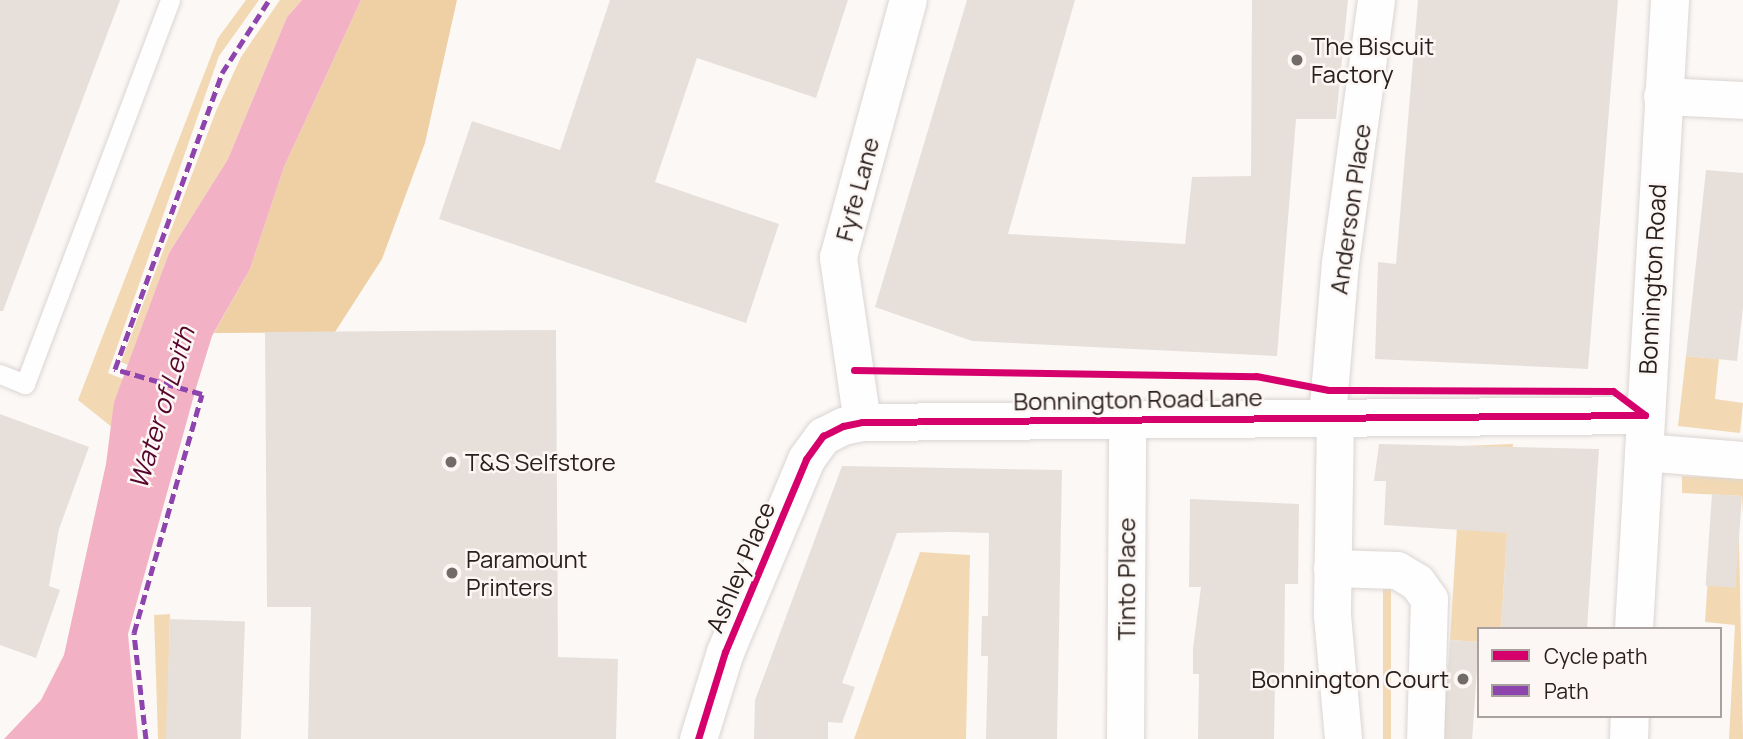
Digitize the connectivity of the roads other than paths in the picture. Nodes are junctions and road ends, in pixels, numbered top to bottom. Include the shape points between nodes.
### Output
1 (170, 0) edge
2 (908, 0) edge
3 (1376, 0) edge
4 (1670, 0) edge
5 (1662, 96) junction
6 (1743, 100) edge
7 (0, 374) edge
8 (1331, 417) junction
9 (1127, 418) junction
10 (853, 424) junction
11 (1644, 434) junction
12 (1743, 460) edge
13 (1332, 568) junction
14 (1634, 627) edge
15 (1630, 718) edge
16 (698, 739) edge
17 (1125, 739) edge
18 (1343, 739) edge
19 (1425, 739) edge
20 (1629, 739) edge

1 - 7 lane via 25,384
2 - 10 street, Fyfe Lane via 838,257
3 - 8 street, Anderson Place via 1340,263
4 - 5 main road, Bonnington Road
5 - 6 street
5 - 11 main road, Bonnington Road
8 - 9 street, Bonnington Road Lane
8 - 11 street, Bonnington Road Lane
8 - 13 street, Anderson Place
9 - 10 street, Bonnington Road Lane
9 - 17 street, Tinto Place
10 - 16 street, Ashley Place via 823,436 806,459 725,652
11 - 12 street, Bonnington Road Lane
11 - 14 main road, Bonnington Road
13 - 18 street, Anderson Place
13 - 19 street via 1397,570 1417,582 1429,599
15 - 20 main road

